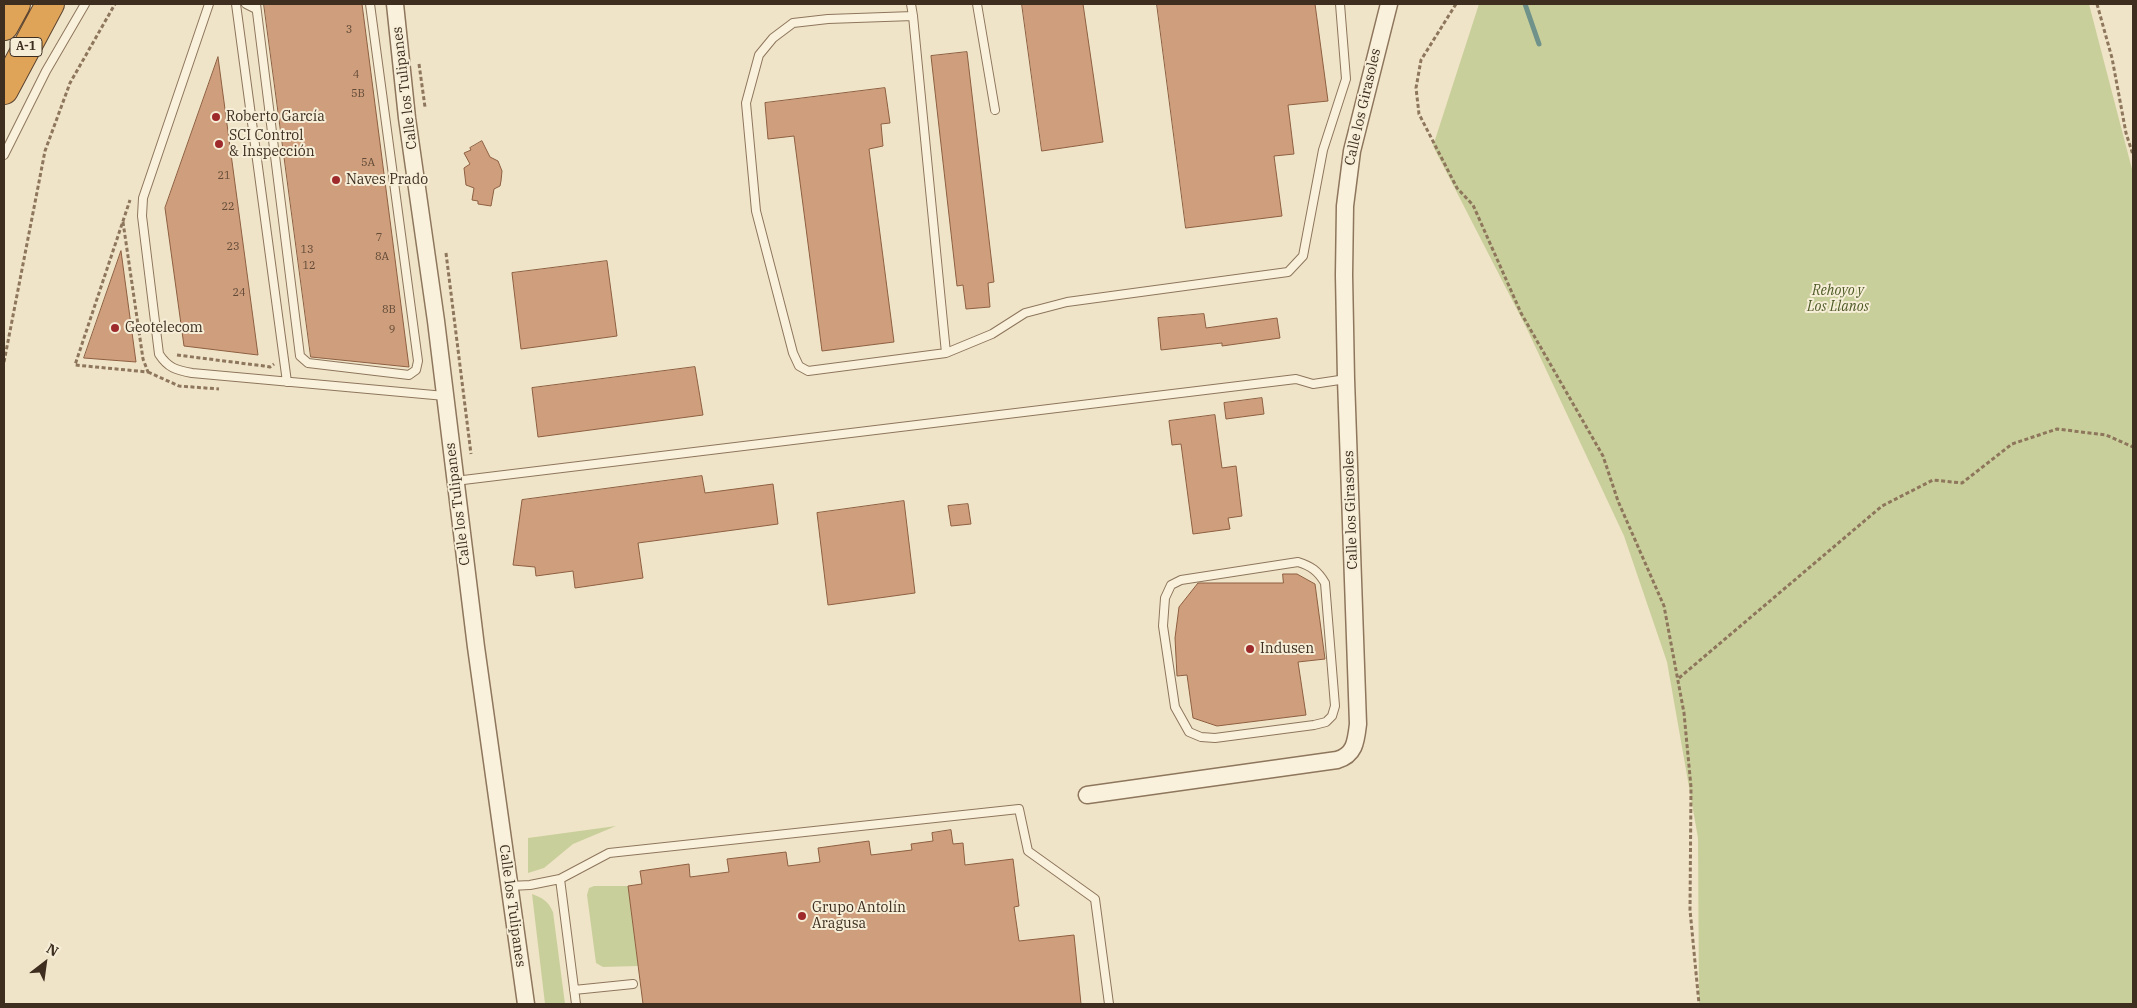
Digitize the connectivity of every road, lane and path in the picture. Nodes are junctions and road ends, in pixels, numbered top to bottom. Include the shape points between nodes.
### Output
1 (16, 4) edge
2 (50, 4) edge
3 (85, 4) edge
4 (115, 4) edge
5 (209, 4) edge
6 (236, 4) edge
7 (246, 4) edge
8 (370, 4) edge
9 (395, 4) edge
10 (911, 4) edge
11 (977, 4) edge
12 (1340, 4) edge
13 (1389, 4) edge
14 (1456, 4) edge
15 (2097, 4) edge
16 (256, 6) edge
17 (913, 16) junction
18 (4, 26) edge
19 (4, 90) edge
20 (995, 110) dead end
21 (2133, 154) edge
22 (4, 155) edge
23 (446, 253) dead end
24 (298, 337) junction
25 (282, 343) junction
26 (946, 353) junction
27 (173, 355) dead end
28 (275, 357) dead end
29 (4, 362) edge
30 (148, 372) junction
31 (1346, 379) junction
32 (287, 382) junction
33 (224, 389) dead end
34 (445, 396) junction
35 (2133, 446) edge
36 (471, 454) dead end
37 (456, 481) junction
38 (1678, 678) junction
39 (1339, 705) joint
40 (1088, 795) dead end
41 (560, 879) junction
42 (510, 886) junction
43 (633, 984) dead end
44 (574, 990) junction
45 (526, 1004) edge
46 (576, 1004) edge
47 (1109, 1004) edge
48 (1699, 1004) edge

1 - 18 highway, A-1
2 - 19 highway, A-1
3 - 22 lane via 46,71
4 - 29 path via 70,83 45,152
5 - 32 lane via 143,198 142,216 159,354 174,370
6 - 25 lane
7 - 16 lane
8 - 24 lane via 418,361 416,370 409,375 308,363 300,356
9 - 34 street, Calle los Tulipanes via 407,118
10 - 17 lane
11 - 20 lane
12 - 26 lane via 1346,79 1323,150 1303,256 1288,272 1066,302 1025,313 992,334
13 - 31 street, Calle los Girasoles via 1348,179 1344,275
14 - 38 path via 1421,60 1416,88 1419,114 1457,188 1473,205 1521,313 1602,456 1664,606
15 - 21 path
16 - 24 lane
17 - 26 lane
17 - 26 lane via 794,23 773,38 759,55 746,103 756,211 799,366 808,371
23 - 36 path
24 - 25 lane
25 - 32 lane
27 - 28 path via 270,366 274,365
30 - 30 path via 143,359 124,222 75,365
30 - 33 path via 179,386
31 - 37 lane via 1313,384 1296,379
31 - 40 street, Calle los Girasoles via 1358,724 1355,746 1345,758 1337,760
32 - 34 lane
34 - 37 street, Calle los Tulipanes
35 - 38 path via 2106,435 2057,429 2012,444 1962,483 1933,480 1882,506
37 - 42 street, Calle los Tulipanes
38 - 48 path via 1691,787 1690,910
39 - 39 lane via 1326,722 1314,725 1215,738 1189,732 1174,707 1163,626 1165,598 1170,585 1181,580 1298,562 1310,565 1325,583
41 - 42 lane
41 - 44 lane
41 - 47 lane via 609,853 1019,809 1028,851 1095,898
42 - 45 street, Calle los Tulipanes
43 - 44 lane
44 - 46 lane

